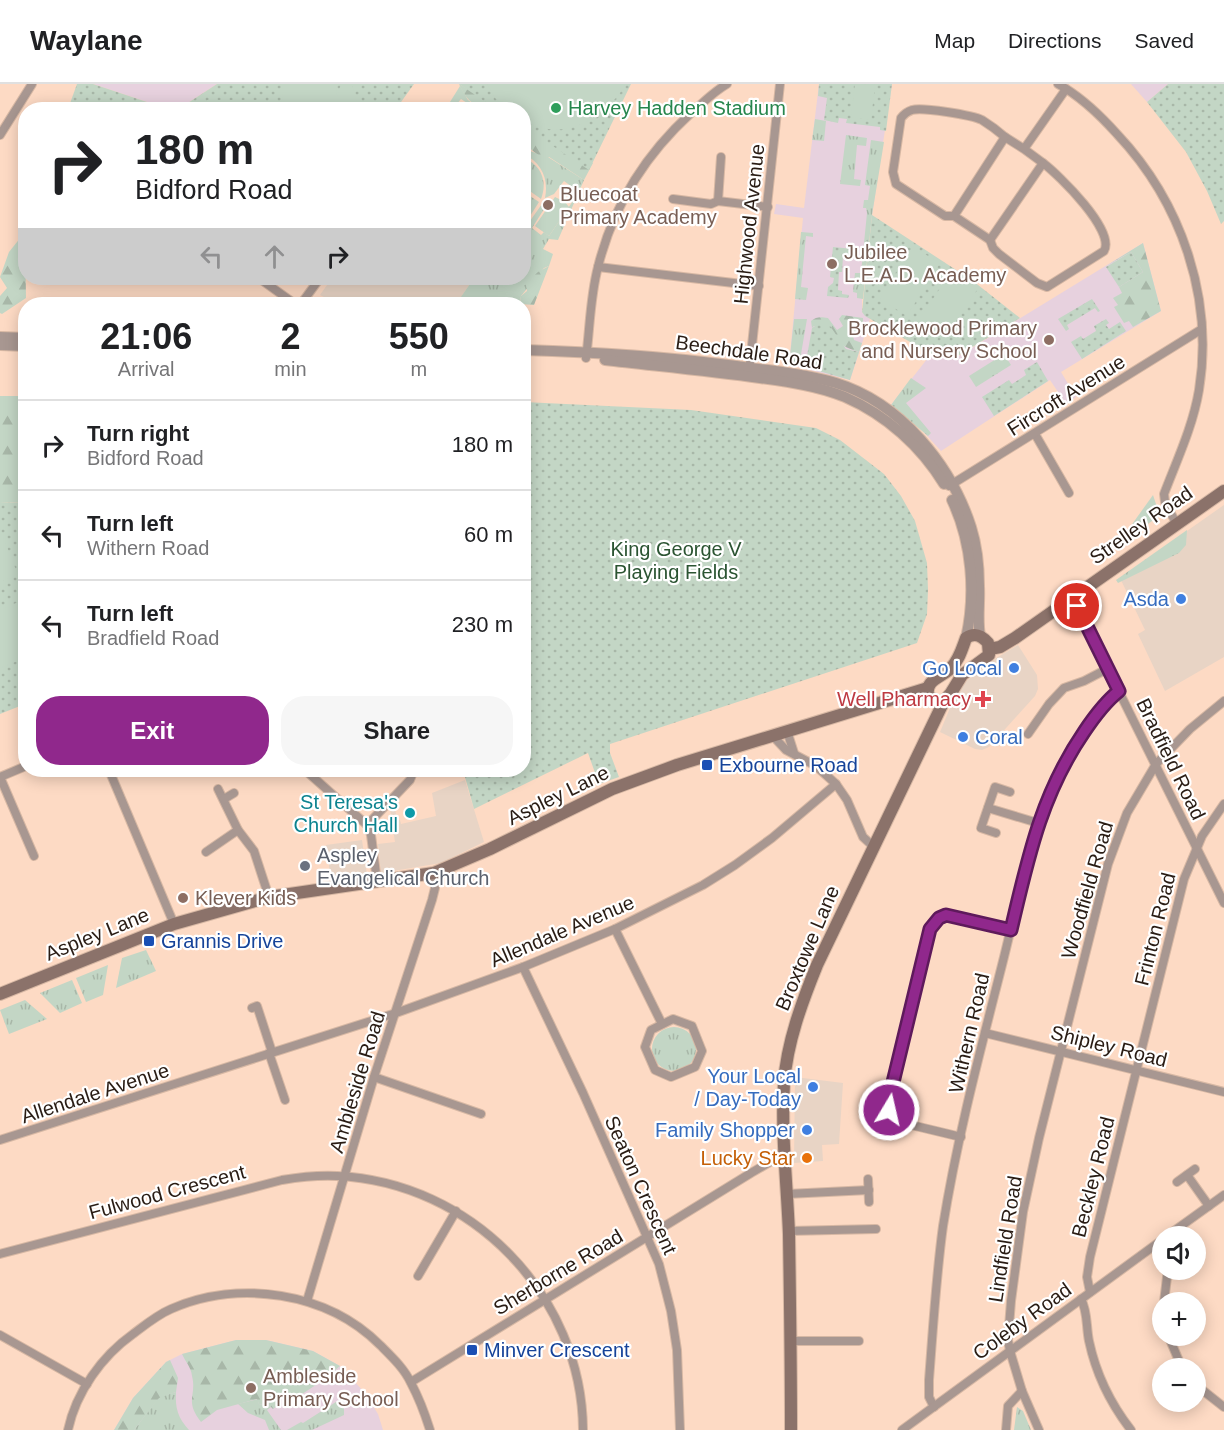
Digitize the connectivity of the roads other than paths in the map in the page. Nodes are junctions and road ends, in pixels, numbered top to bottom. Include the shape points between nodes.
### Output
1 (32, 84) edge
2 (727, 84) edge
3 (780, 84) edge
4 (1058, 84) edge
5 (1066, 89) junction
6 (21, 102) edge
7 (18, 106) edge
8 (0, 135) edge
9 (1005, 137) junction
10 (1024, 149) junction
11 (722, 157) dead end
12 (1043, 163) junction
13 (673, 199) dead end
14 (718, 201) junction
15 (768, 207) junction
16 (954, 216) junction
17 (990, 240) junction
18 (598, 267) junction
19 (269, 285) edge
20 (759, 286) junction
21 (286, 297) edge
22 (1202, 329) junction
23 (0, 337) edge
24 (18, 338) edge
25 (0, 345) edge
26 (18, 346) edge
27 (531, 351) edge
28 (587, 355) junction
29 (531, 357) edge
30 (749, 372) junction
31 (1035, 434) junction
32 (949, 486) junction
33 (1224, 491) edge
34 (1069, 493) dead end
35 (1176, 524) junction
36 (1072, 597) junction
37 (980, 636) junction
38 (966, 638) junction
39 (990, 649) junction
40 (1109, 668) junction
41 (928, 688) junction
42 (1119, 691) junction
43 (944, 701) junction
44 (1224, 701) edge
45 (787, 731) junction
46 (1028, 734) dead end
47 (772, 735) junction
48 (794, 753) junction
49 (1156, 764) junction
50 (18, 769) edge
51 (0, 777) edge
52 (112, 777) edge
53 (313, 777) edge
54 (411, 777) edge
55 (836, 784) junction
56 (218, 789) dead end
57 (1010, 792) dead end
58 (234, 793) dead end
59 (224, 799) junction
60 (1224, 804) edge
61 (988, 808) junction
62 (1038, 824) junction
63 (367, 825) junction
64 (238, 830) junction
65 (996, 833) dead end
66 (874, 847) junction
67 (1197, 847) junction
68 (206, 852) dead end
69 (34, 856) dead end
70 (434, 873) junction
71 (377, 881) junction
72 (269, 897) junction
73 (1224, 903) edge
74 (174, 924) junction
75 (615, 929) junction
76 (1011, 930) junction
77 (523, 967) junction
78 (0, 994) edge
79 (252, 1008) dead end
80 (396, 1013) junction
81 (662, 1024) junction
82 (985, 1033) junction
83 (1062, 1052) junction
84 (271, 1053) junction
85 (1137, 1070) junction
86 (374, 1077) junction
87 (1224, 1092) edge
88 (285, 1100) dead end
89 (481, 1114) dead end
90 (961, 1137) junction
91 (0, 1140) edge
92 (786, 1158) junction
93 (1195, 1169) dead end
94 (1187, 1175) junction
95 (345, 1176) junction
96 (868, 1179) dead end
97 (1177, 1182) dead end
98 (868, 1190) junction
99 (787, 1194) junction
100 (1224, 1195) edge
101 (869, 1202) dead end
102 (1209, 1206) junction
103 (456, 1211) junction
104 (1181, 1226) edge
105 (876, 1228) dead end
106 (789, 1230) junction
107 (648, 1237) junction
108 (1152, 1247) edge
109 (0, 1254) edge
110 (418, 1276) dead end
111 (1090, 1292) junction
112 (546, 1299) junction
113 (1082, 1299) junction
114 (307, 1301) junction
115 (0, 1335) edge
116 (791, 1341) junction
117 (859, 1341) dead end
118 (1010, 1351) junction
119 (411, 1382) junction
120 (87, 1384) junction
121 (1022, 1391) junction
122 (1206, 1393) edge
123 (934, 1407) junction
124 (1224, 1407) edge
125 (68, 1430) edge
126 (430, 1430) edge
127 (583, 1430) edge
128 (680, 1430) edge
129 (791, 1430) edge
130 (902, 1430) edge
131 (1006, 1430) edge
132 (1039, 1430) edge
133 (1131, 1430) edge

1 - 6 street
2 - 18 street via 658,145 620,204
3 - 15 street, Highwood Avenue
4 - 5 street
5 - 10 street
5 - 22 street via 1108,124 1160,189 1194,271
7 - 8 street
9 - 10 street
9 - 16 street
9 - 16 street via 982,120 968,116 915,109 901,118 893,172 896,184 945,216
10 - 12 street
11 - 14 street
12 - 17 street
12 - 17 street via 1076,194 1095,220 1107,241 1104,251 1047,287 999,254
13 - 14 street via 711,204
14 - 15 street
15 - 20 street, Highwood Avenue
16 - 17 street
18 - 20 street
18 - 28 street
19 - 21 street
20 - 30 street, Highwood Avenue
22 - 31 street, Fircroft Avenue
22 - 35 street via 1199,391 1164,494
23 - 24 street
25 - 26 street
27 - 28 street, Beechdale Road
28 - 29 street, Beechdale Road
28 - 30 street, Beechdale Road via 673,358
30 - 32 street, Beechdale Road via 813,377 866,397 918,436 940,464
31 - 32 street, Fircroft Avenue
31 - 34 street
32 - 37 street, Beechdale Road via 962,505 975,545
32 - 38 street, Beechdale Road via 969,561
33 - 35 main road, Strelley Road
35 - 36 main road, Strelley Road
36 - 39 main road, Strelley Road via 1000,647
36 - 40 street, Bradfield Road
37 - 38 main road
37 - 39 main road
38 - 41 main road via 958,659
39 - 43 main road, Strelley Road via 986,658 962,675
40 - 42 street, Bradfield Road
40 - 46 street via 1065,688
41 - 43 main road via 930,698
41 - 45 main road, Aspley Lane
42 - 49 street, Bradfield Road
42 - 62 street, Withern Road via 1073,747
43 - 66 main road, Broxtowe Lane
44 - 49 street, Woodfield Road
45 - 47 main road, Aspley Lane
45 - 48 street
47 - 48 street
47 - 70 main road, Aspley Lane via 612,789
48 - 55 street
49 - 67 street, Bradfield Road
49 - 83 street, Woodfield Road via 1115,839
50 - 51 street
51 - 69 street
52 - 74 street
53 - 63 street
54 - 63 street
55 - 66 street via 863,837
55 - 75 street, Allendale Avenue via 735,865
56 - 59 street
57 - 61 street via 995,787
58 - 59 street
59 - 64 street
60 - 67 street, Frinton Road
61 - 62 street
61 - 65 street via 981,828
62 - 76 street, Withern Road
63 - 71 street
64 - 68 street
64 - 72 street via 254,851
66 - 92 main road, Broxtowe Lane via 817,965 790,1045 784,1083
67 - 73 street, Bradfield Road
67 - 85 street, Frinton Road via 1184,879
70 - 71 main road, Aspley Lane
70 - 80 street, Ambleside Road via 432,900
71 - 72 main road, Aspley Lane
72 - 74 main road, Aspley Lane
74 - 78 main road, Aspley Lane
75 - 77 street, Allendale Avenue
75 - 81 street
76 - 82 street, Withern Road
76 - 90 street via 946,915 930,929 889,1110 896,1120
77 - 80 street, Allendale Avenue
77 - 107 street, Seaton Crescent
79 - 84 street via 257,1006
80 - 84 street, Allendale Avenue
80 - 86 street, Ambleside Road
81 - 81 street via 673,1019 689,1024 702,1048 695,1067 674,1077 658,1073 645,1050 649,1032
82 - 83 street, Shipley Road
82 - 90 street, Withern Road
83 - 85 street, Shipley Road
83 - 118 street, Lindfield Road via 1023,1212 1009,1322
84 - 88 street
84 - 91 street, Allendale Avenue
85 - 87 street, Shipley Road
85 - 111 street, Beckley Road via 1090,1257
86 - 89 street
86 - 95 street, Ambleside Road
90 - 123 street, Withern Road via 940,1256 929,1380 929,1397
92 - 99 main road, Broxtowe Lane
92 - 107 street, Sherborne Road via 770,1162
93 - 94 street
94 - 97 street
94 - 102 street
95 - 103 street, Fulwood Crescent via 409,1189
95 - 109 street, Fulwood Crescent via 306,1176 259,1185
95 - 114 street, Ambleside Road
96 - 98 street
98 - 99 street
98 - 101 street
99 - 106 main road, Broxtowe Lane
100 - 102 street, Coleby Road
102 - 104 street, Coleby Road
103 - 110 street
103 - 112 street, Fulwood Crescent via 504,1248
105 - 106 street
106 - 116 main road, Broxtowe Lane
107 - 112 street, Sherborne Road
107 - 128 street, Seaton Crescent via 674,1325
108 - 111 street, Coleby Road
111 - 113 street, Coleby Road
112 - 119 street, Sherborne Road
112 - 127 street, Fulwood Crescent via 573,1365
113 - 118 street, Coleby Road
113 - 133 street via 1099,1376
114 - 119 street via 358,1326
114 - 120 street via 236,1293 172,1309 149,1321 114,1349
115 - 120 street
116 - 117 street
116 - 129 main road, Broxtowe Lane
118 - 121 street, Lindfield Road
118 - 123 street, Coleby Road
119 - 126 street
120 - 125 street
121 - 131 street via 1008,1407
121 - 132 street, Lindfield Road
122 - 124 street
123 - 130 street, Coleby Road

